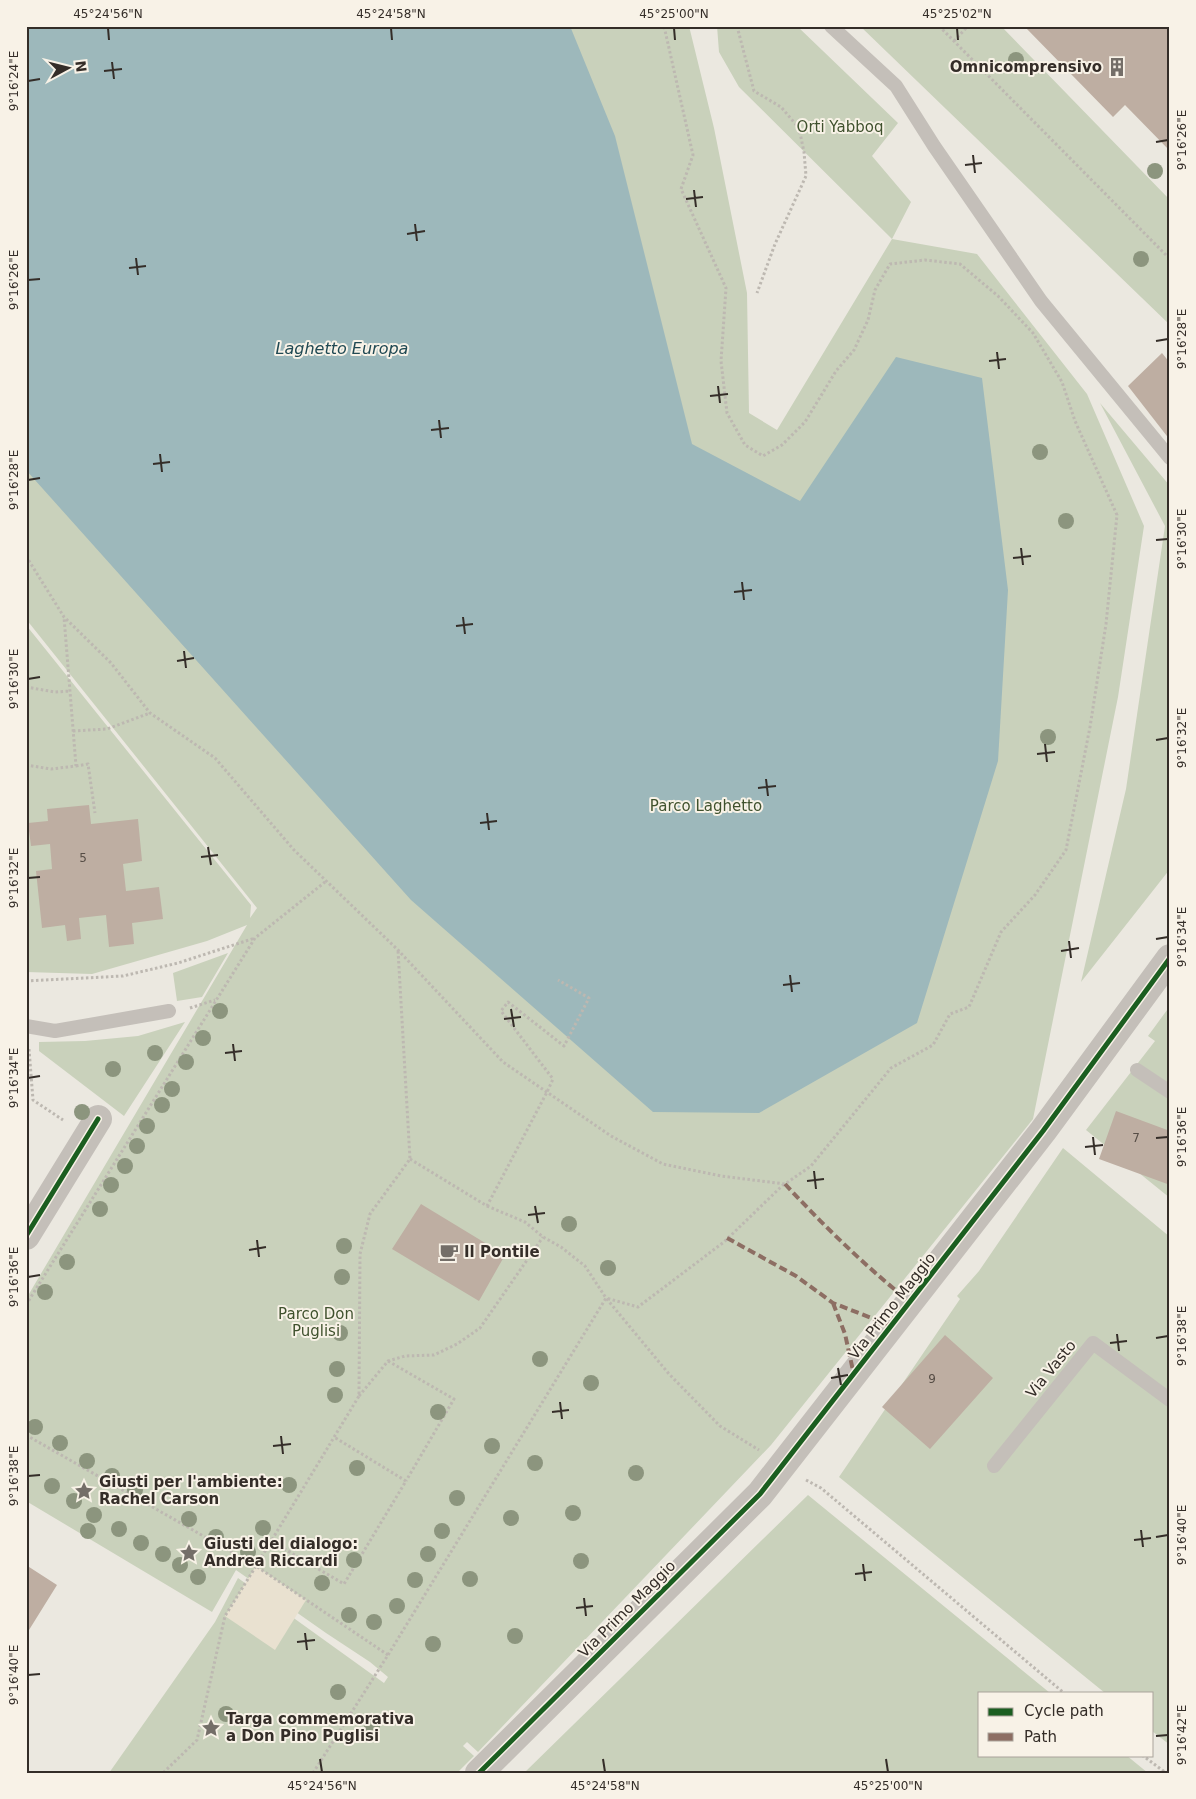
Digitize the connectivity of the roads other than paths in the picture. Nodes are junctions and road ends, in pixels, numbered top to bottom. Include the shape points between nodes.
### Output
1 (831, 26) edge
2 (1170, 458) edge
3 (1170, 958) edge
4 (169, 1011) dead end
5 (27, 1026) edge
6 (1137, 1070) dead end
7 (1170, 1092) edge
8 (93, 1127) road end
9 (26, 1236) edge
10 (1170, 1400) edge
11 (994, 1466) dead end
12 (479, 1773) edge

1 - 2 lane via 896,86 1041,301
3 - 12 street, Via Primo Maggio via 1043,1132 760,1494
4 - 5 lane via 55,1031
6 - 7 lane
8 - 9 street
10 - 11 lane, Via Vasto via 1093,1343

